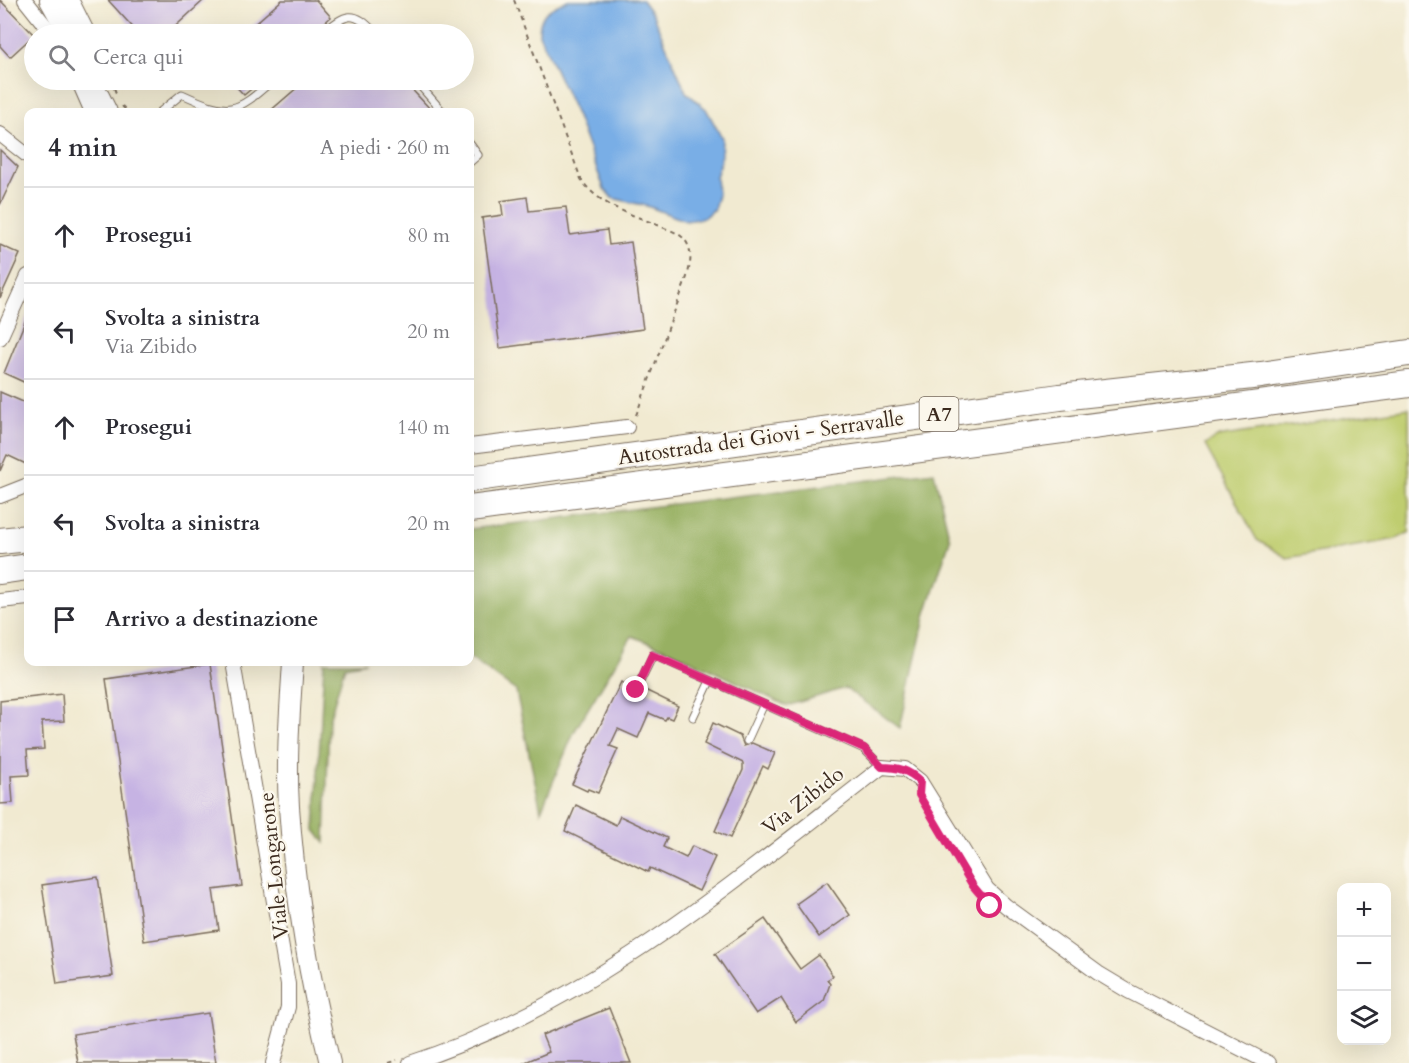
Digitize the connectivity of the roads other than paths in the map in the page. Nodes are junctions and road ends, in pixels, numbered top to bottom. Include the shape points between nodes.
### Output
1 (25, 0) edge
2 (50, 0) edge
3 (68, 0) edge
4 (44, 24) edge
5 (63, 24) edge
6 (79, 24) edge
7 (333, 24) edge
8 (367, 24) edge
9 (82, 90) edge
10 (96, 90) edge
11 (107, 90) edge
12 (261, 90) edge
13 (424, 90) edge
14 (90, 108) edge
15 (105, 108) edge
16 (114, 108) edge
17 (165, 108) edge
18 (217, 108) edge
19 (238, 108) edge
20 (440, 108) edge
21 (0, 134) edge
22 (24, 153) edge
23 (24, 285) edge
24 (0, 338) edge
25 (1409, 353) edge
26 (1409, 384) edge
27 (627, 427) road end
28 (474, 446) edge
29 (474, 477) edge
30 (24, 487) edge
31 (0, 496) edge
32 (474, 508) edge
33 (24, 538) edge
34 (0, 541) edge
35 (24, 568) edge
36 (0, 571) edge
37 (24, 598) edge
38 (0, 601) edge
39 (234, 666) edge
40 (293, 666) edge
41 (710, 681) junction
42 (636, 690) dead end
43 (763, 706) junction
44 (693, 717) dead end
45 (747, 741) dead end
46 (882, 767) junction
47 (273, 1063) edge
48 (330, 1063) edge
49 (410, 1063) edge
50 (1269, 1063) edge

1 - 4 street
2 - 5 main road
3 - 6 main road
7 - 8 lane via 341,17 352,16
9 - 14 street
10 - 15 main road
11 - 16 main road
12 - 19 lane
13 - 20 lane
17 - 18 lane via 182,94
21 - 22 street
23 - 24 street
25 - 29 highway, Autostrada dei Giovi - Serravalle / A7
26 - 32 highway, Autostrada dei Giovi - Serravalle / A7
27 - 28 street
30 - 31 street
33 - 34 highway
35 - 36 highway
37 - 38 street
39 - 47 street via 288,984 288,1006
40 - 48 main road, Viale Longarone via 289,806 307,955
41 - 42 lane via 652,655
41 - 43 lane
41 - 44 lane
43 - 45 lane
43 - 46 lane via 864,748
46 - 49 street, Via Zibido via 614,968 489,1032
46 - 50 street via 904,770 920,781 987,889 1006,906 1128,991

